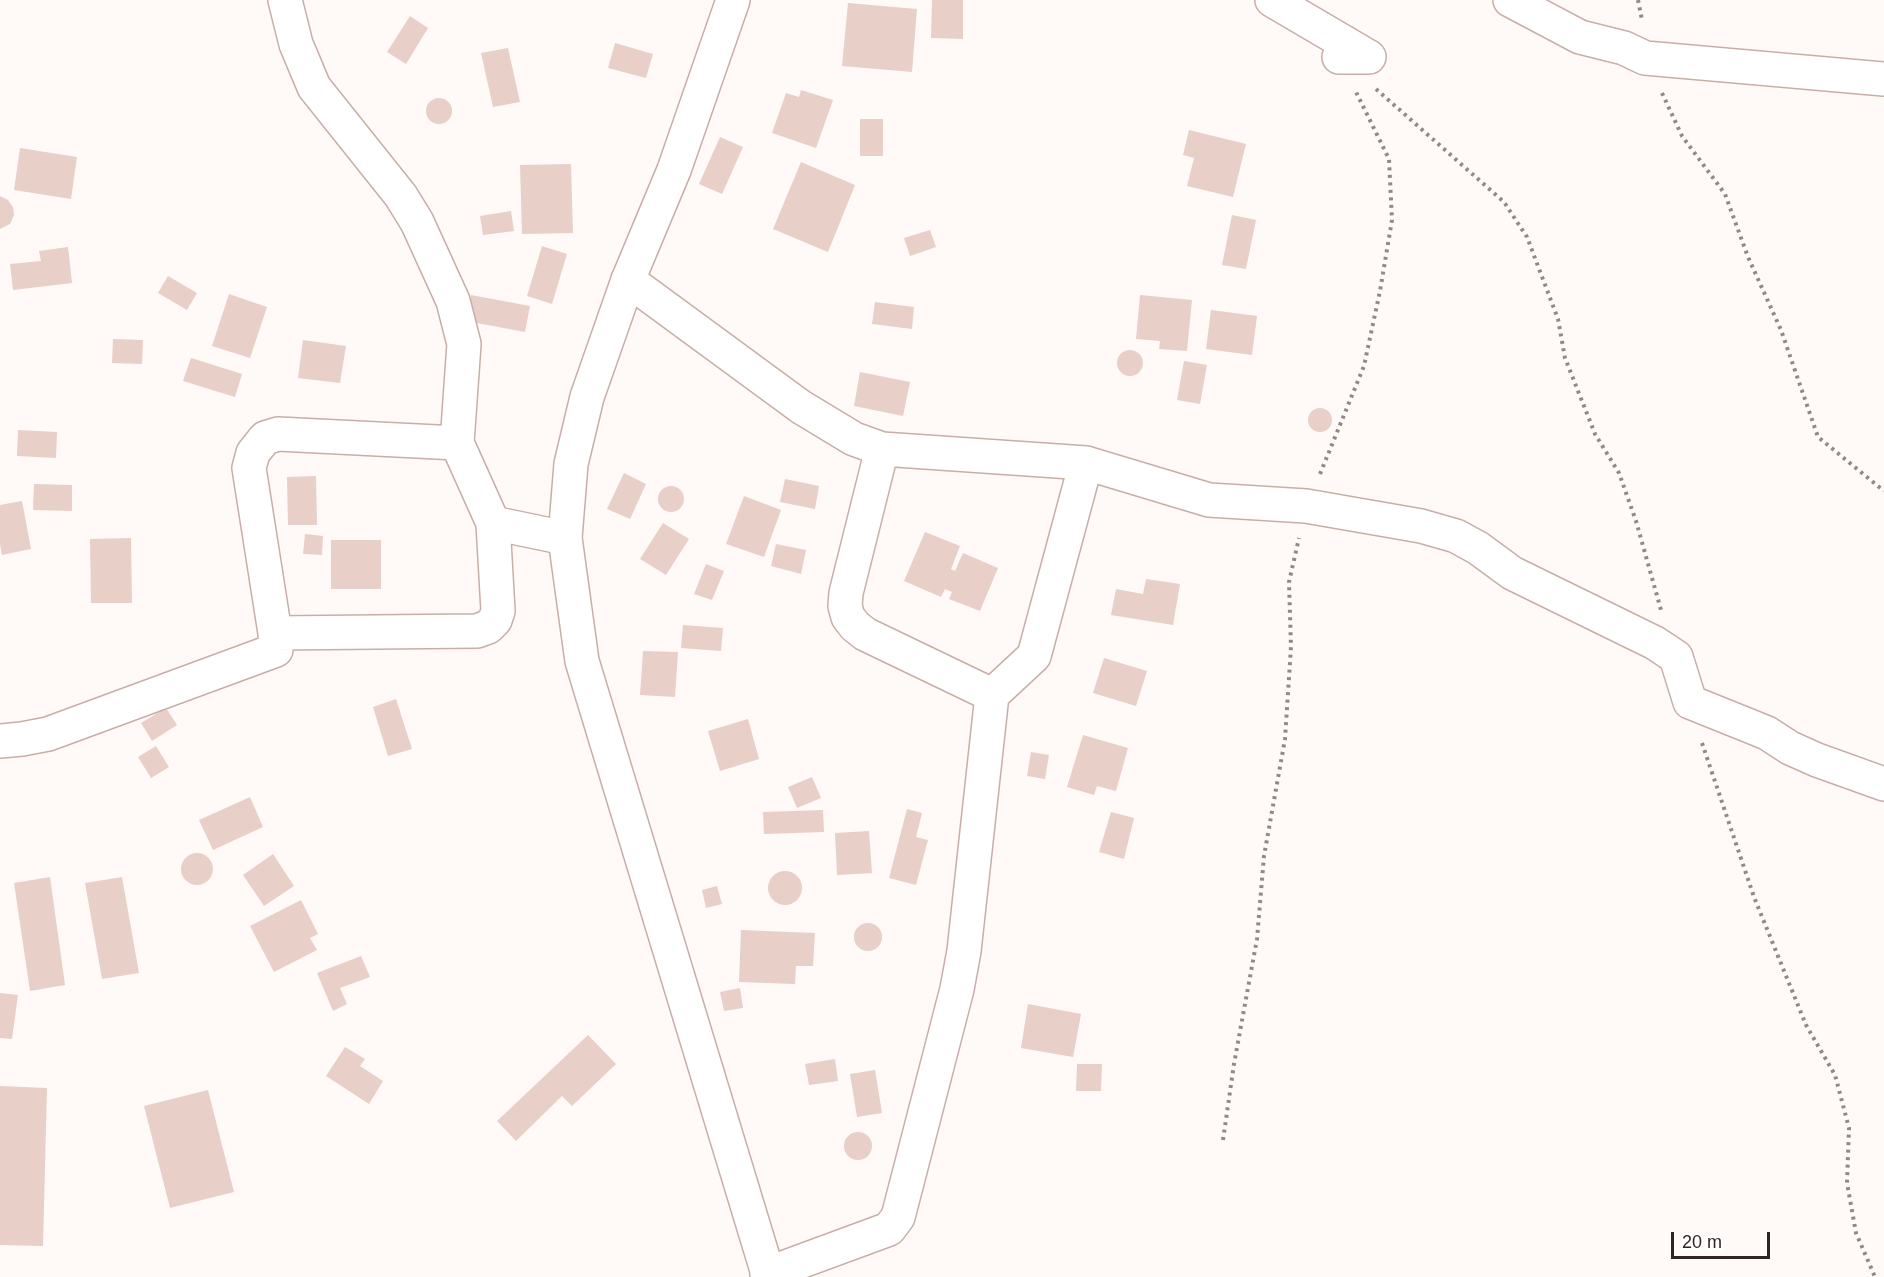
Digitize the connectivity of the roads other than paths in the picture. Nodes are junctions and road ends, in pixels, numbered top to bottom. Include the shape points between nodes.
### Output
1 (285, 0) edge
2 (733, 0) edge
3 (1272, 0) edge
4 (1510, 0) edge
5 (1340, 57) road end
6 (1884, 79) edge
7 (628, 280) junction
8 (457, 443) junction
9 (882, 449) junction
10 (1086, 463) junction
11 (493, 523) junction
12 (565, 538) junction
13 (275, 633) junction
14 (992, 695) junction
15 (0, 741) edge
16 (1884, 784) edge
17 (768, 1275) edge

1 - 8 street via 296,44 314,87 401,196 453,301 464,344
2 - 7 street via 674,170
3 - 5 street via 1369,57
4 - 6 street via 1580,37 1624,48 1645,58
7 - 9 street via 801,407 855,439
7 - 12 street via 586,397 571,464
8 - 11 street
8 - 13 street via 278,434 265,438 253,453 249,468
9 - 10 street
9 - 14 street via 846,593 848,617 865,634
10 - 14 street via 1034,656
10 - 16 street via 1209,500 1306,506 1456,536 1512,573 1676,657 1689,702 1767,733 1817,760
11 - 12 street
11 - 13 street via 498,611 488,627 477,631
12 - 17 street via 582,661
13 - 15 street via 276,650 48,734
14 - 17 street via 957,989 898,1217 889,1229

